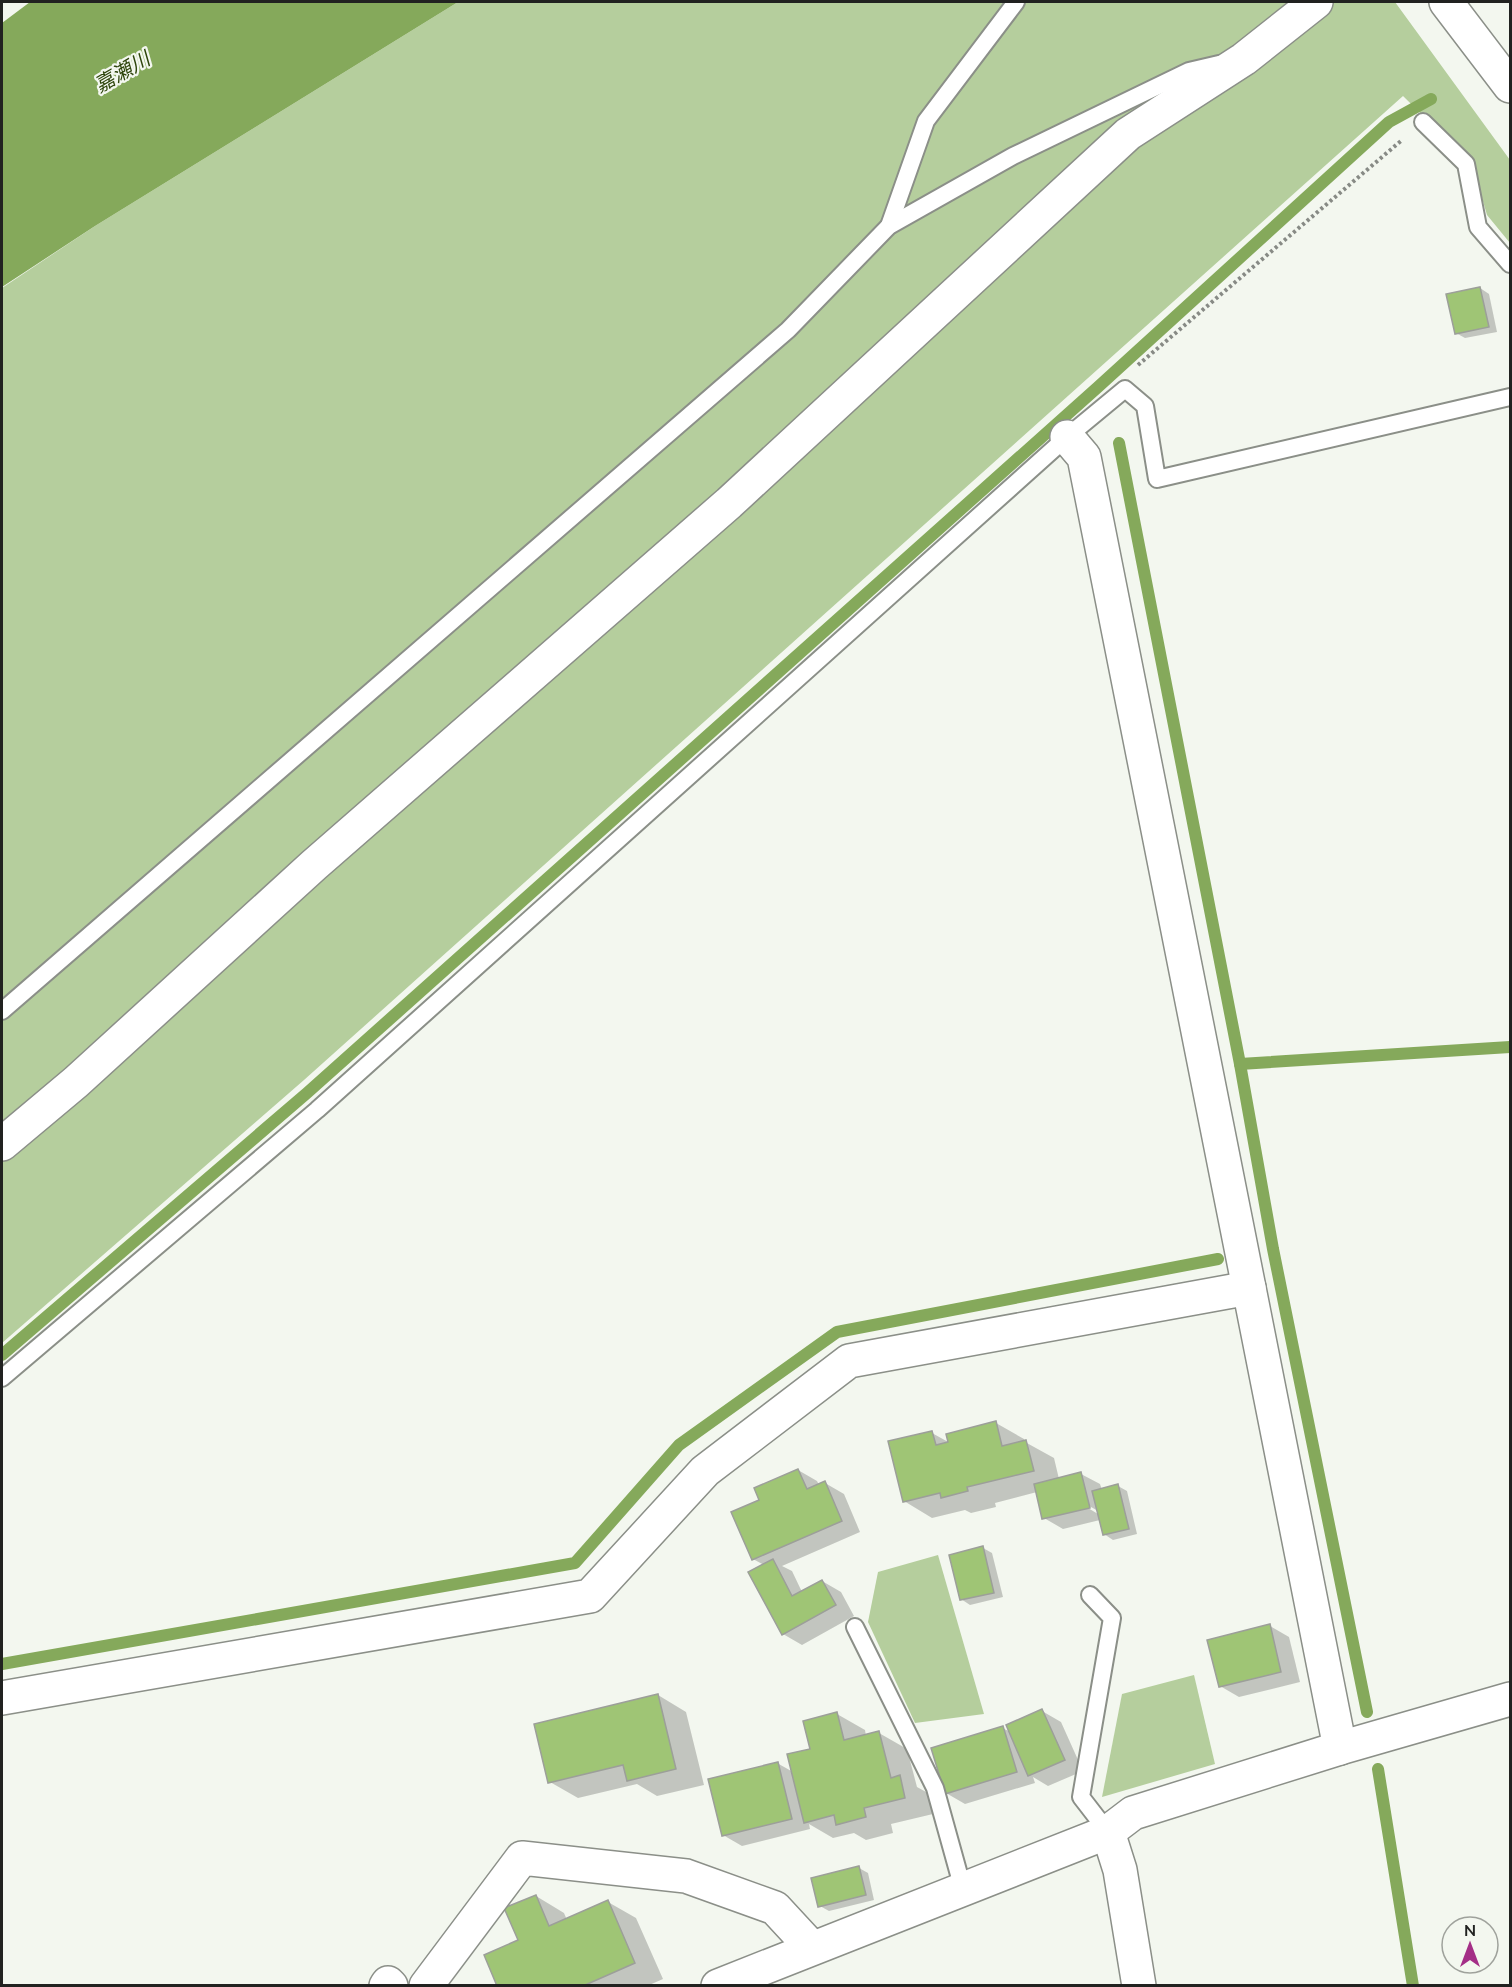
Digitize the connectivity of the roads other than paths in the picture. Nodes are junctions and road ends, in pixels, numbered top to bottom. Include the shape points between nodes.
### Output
1 (1016, 2) edge
2 (1316, 2) edge
3 (1446, 2) edge
4 (1244, 59) junction
5 (1510, 86) edge
6 (1423, 122) road end
7 (889, 226) junction
8 (1510, 264) edge
9 (1510, 398) edge
10 (1067, 437) junction
11 (2, 1011) edge
12 (2, 1144) edge
13 (1249, 1288) junction
14 (2, 1377) edge
15 (1090, 1595) dead end
16 (855, 1627) dead end
17 (2, 1698) edge
18 (1510, 1700) edge
19 (1340, 1748) junction
20 (1108, 1832) junction
21 (963, 1889) junction
22 (812, 1948) junction
23 (426, 1986) edge
24 (718, 1986) edge
25 (1139, 1986) edge

1 - 7 lane via 926,121
2 - 4 street
3 - 5 street
4 - 7 lane via 1189,71 1013,156
4 - 12 street via 1128,134 729,503
6 - 8 lane via 1467,164 1478,227
7 - 11 lane via 788,330
9 - 10 lane via 1157,479 1145,406 1125,389
10 - 13 street via 1084,457
10 - 14 lane via 317,1110
13 - 17 street via 849,1361 705,1471 590,1596
13 - 19 street
15 - 20 lane via 1112,1618 1082,1797
16 - 21 lane via 935,1788
18 - 19 street
19 - 20 street via 1133,1813
20 - 21 street
20 - 25 street via 1120,1870
21 - 22 street
22 - 23 street via 775,1908 686,1876 522,1858
22 - 24 street

